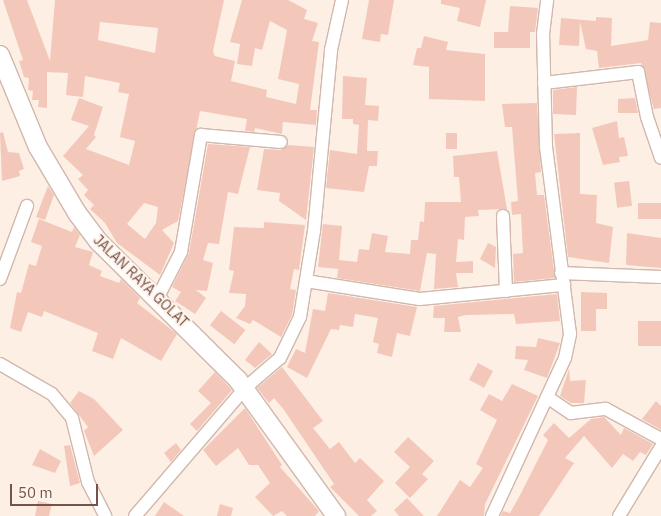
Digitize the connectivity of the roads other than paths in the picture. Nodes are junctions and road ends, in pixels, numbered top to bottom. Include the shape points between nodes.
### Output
1 (342, 0) edge
2 (547, 0) edge
3 (0, 55) edge
4 (544, 83) junction
5 (281, 142) dead end
6 (661, 158) edge
7 (26, 206) dead end
8 (502, 216) dead end
9 (661, 277) edge
10 (0, 279) edge
11 (563, 279) junction
12 (306, 281) junction
13 (506, 291) junction
14 (158, 297) junction
15 (0, 364) edge
16 (245, 388) junction
17 (547, 397) junction
18 (661, 439) edge
19 (661, 447) edge
20 (330, 513) edge
21 (105, 516) edge
22 (135, 516) edge
23 (492, 516) edge
24 (619, 516) edge

1 - 12 street via 331,50
2 - 4 street via 543,34
3 - 14 main road, JALAN RAYA GOLAT via 38,147 77,213 100,242
4 - 6 street via 638,72 647,117
4 - 11 street via 546,146
5 - 14 street via 201,135 181,252
7 - 10 street
8 - 13 street
9 - 11 street
11 - 13 street
11 - 17 street via 570,334 565,358
12 - 13 street via 420,299
12 - 16 street via 300,316 280,358
14 - 16 main road, JALAN RAYA GOLAT
15 - 21 street via 52,394 72,418 88,482
16 - 20 main road, JALAN RAYA GOLAT
16 - 22 street
17 - 18 street via 571,412 606,409
17 - 23 street
19 - 24 street

